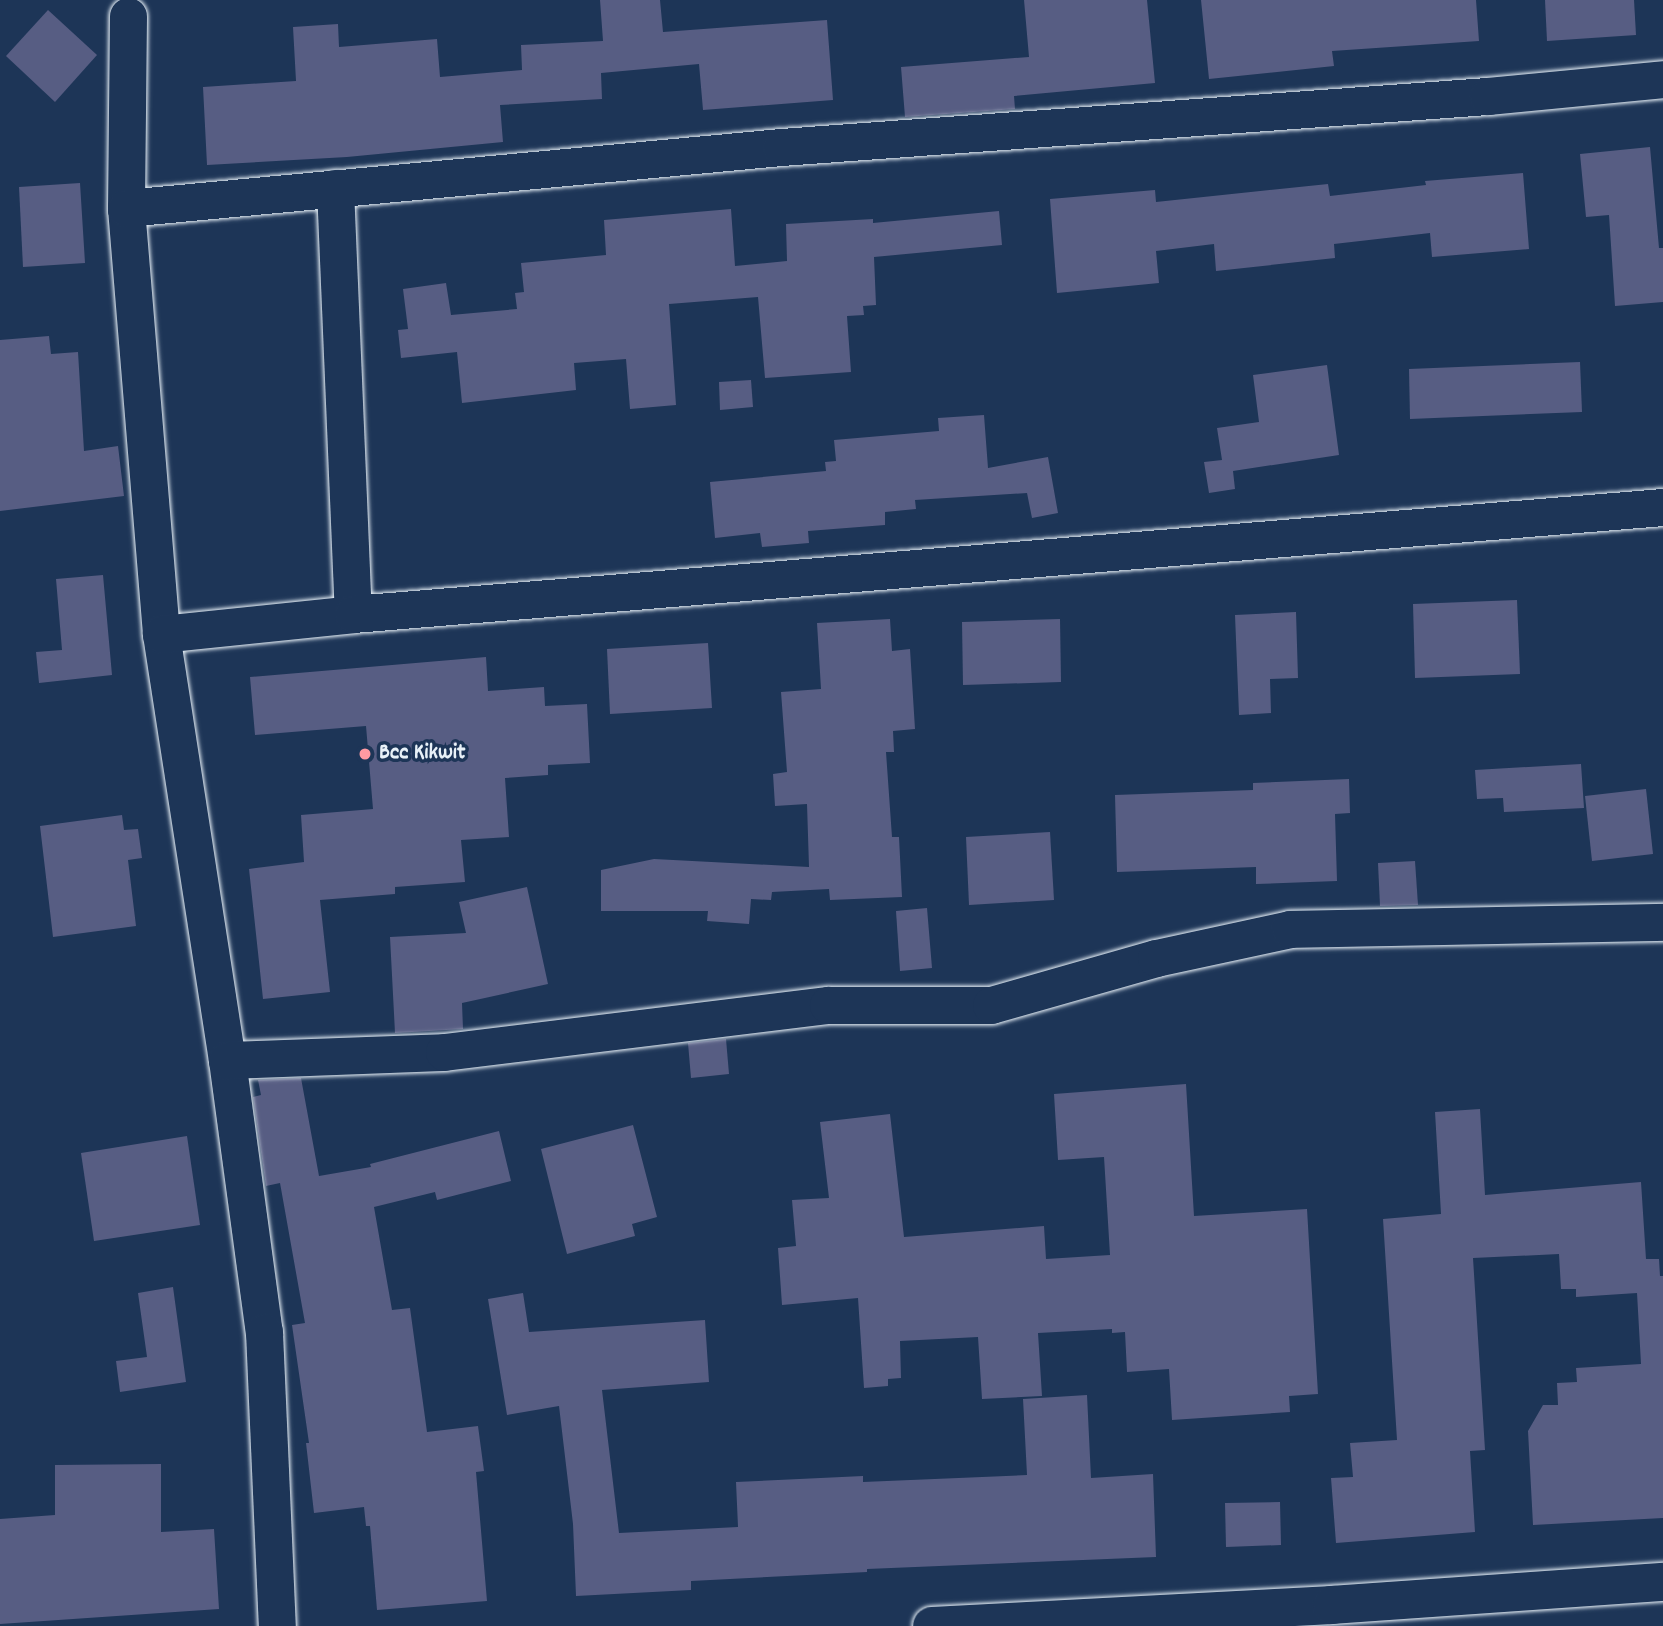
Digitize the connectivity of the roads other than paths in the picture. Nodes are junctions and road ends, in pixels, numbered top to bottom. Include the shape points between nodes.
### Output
1 (128, 16) dead end
2 (1663, 79) edge
3 (335, 188) junction
4 (126, 208) junction
5 (1663, 507) edge
6 (353, 614) junction
7 (161, 634) junction
8 (1663, 922) edge
9 (227, 1060) junction
10 (1663, 1582) edge
11 (1333, 1615) edge
12 (277, 1626) edge
13 (932, 1626) edge

1 - 4 street
2 - 3 street via 781,147
3 - 4 street
3 - 6 street
4 - 7 street
5 - 6 street
6 - 7 street
7 - 9 street
8 - 9 street via 1290,929 1156,958 991,1005 828,1005 444,1052
9 - 12 street via 264,1332
10 - 11 highway
11 - 13 highway

